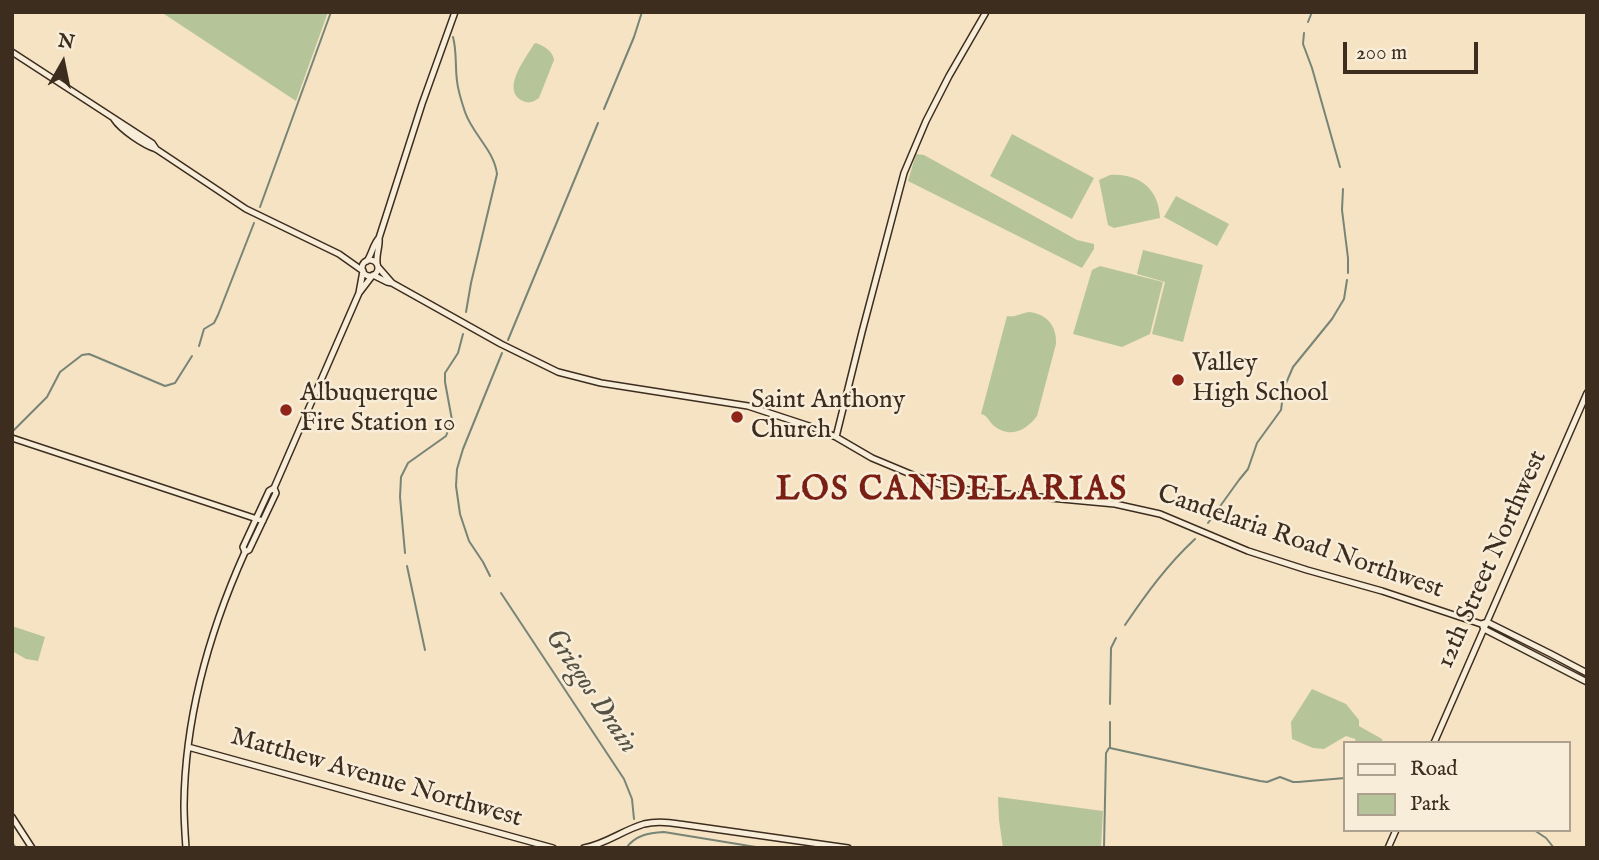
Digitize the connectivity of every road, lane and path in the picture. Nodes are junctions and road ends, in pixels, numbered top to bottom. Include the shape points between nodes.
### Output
1 (455, 12) edge
2 (986, 12) edge
3 (12, 52) edge
4 (379, 239) junction
5 (341, 255) junction
6 (367, 261) junction
7 (378, 266) junction
8 (363, 271) junction
9 (373, 275) junction
10 (392, 283) junction
11 (359, 293) junction
12 (1587, 393) edge
13 (836, 437) junction
14 (12, 438) edge
15 (260, 519) junction
16 (1484, 625) junction
17 (1587, 673) edge
18 (1587, 682) edge
19 (1435, 741) edge
20 (188, 747) junction
21 (12, 817) edge
22 (1395, 832) edge
23 (32, 848) edge
24 (186, 848) edge
25 (553, 848) edge
26 (584, 848) edge
27 (848, 848) edge
28 (1388, 848) edge

1 - 4 main road
2 - 13 main road via 926,121 904,173
3 - 5 main road via 246,209
4 - 6 main road
4 - 7 main road
5 - 6 main road
5 - 8 main road
6 - 7 main road
6 - 8 main road
7 - 9 main road
7 - 10 main road
8 - 9 main road
8 - 11 main road
9 - 10 main road
9 - 11 main road
10 - 13 main road, Candelaria Road Northwest via 558,372 748,406
11 - 15 main road via 274,488 276,493
12 - 16 main road, 12th Street Northwest
13 - 16 main road, Candelaria Road Northwest via 872,458 932,482 1154,513 1248,551
14 - 15 main road
15 - 20 main road via 250,550 223,601 209,645
16 - 17 main road, Candelaria Road Northwest
16 - 18 main road, Candelaria Road Northwest
16 - 19 main road, 12th Street Northwest
20 - 24 main road
20 - 25 main road, Matthew Avenue Northwest
21 - 23 main road
22 - 28 main road
26 - 27 main road via 640,826 666,822

